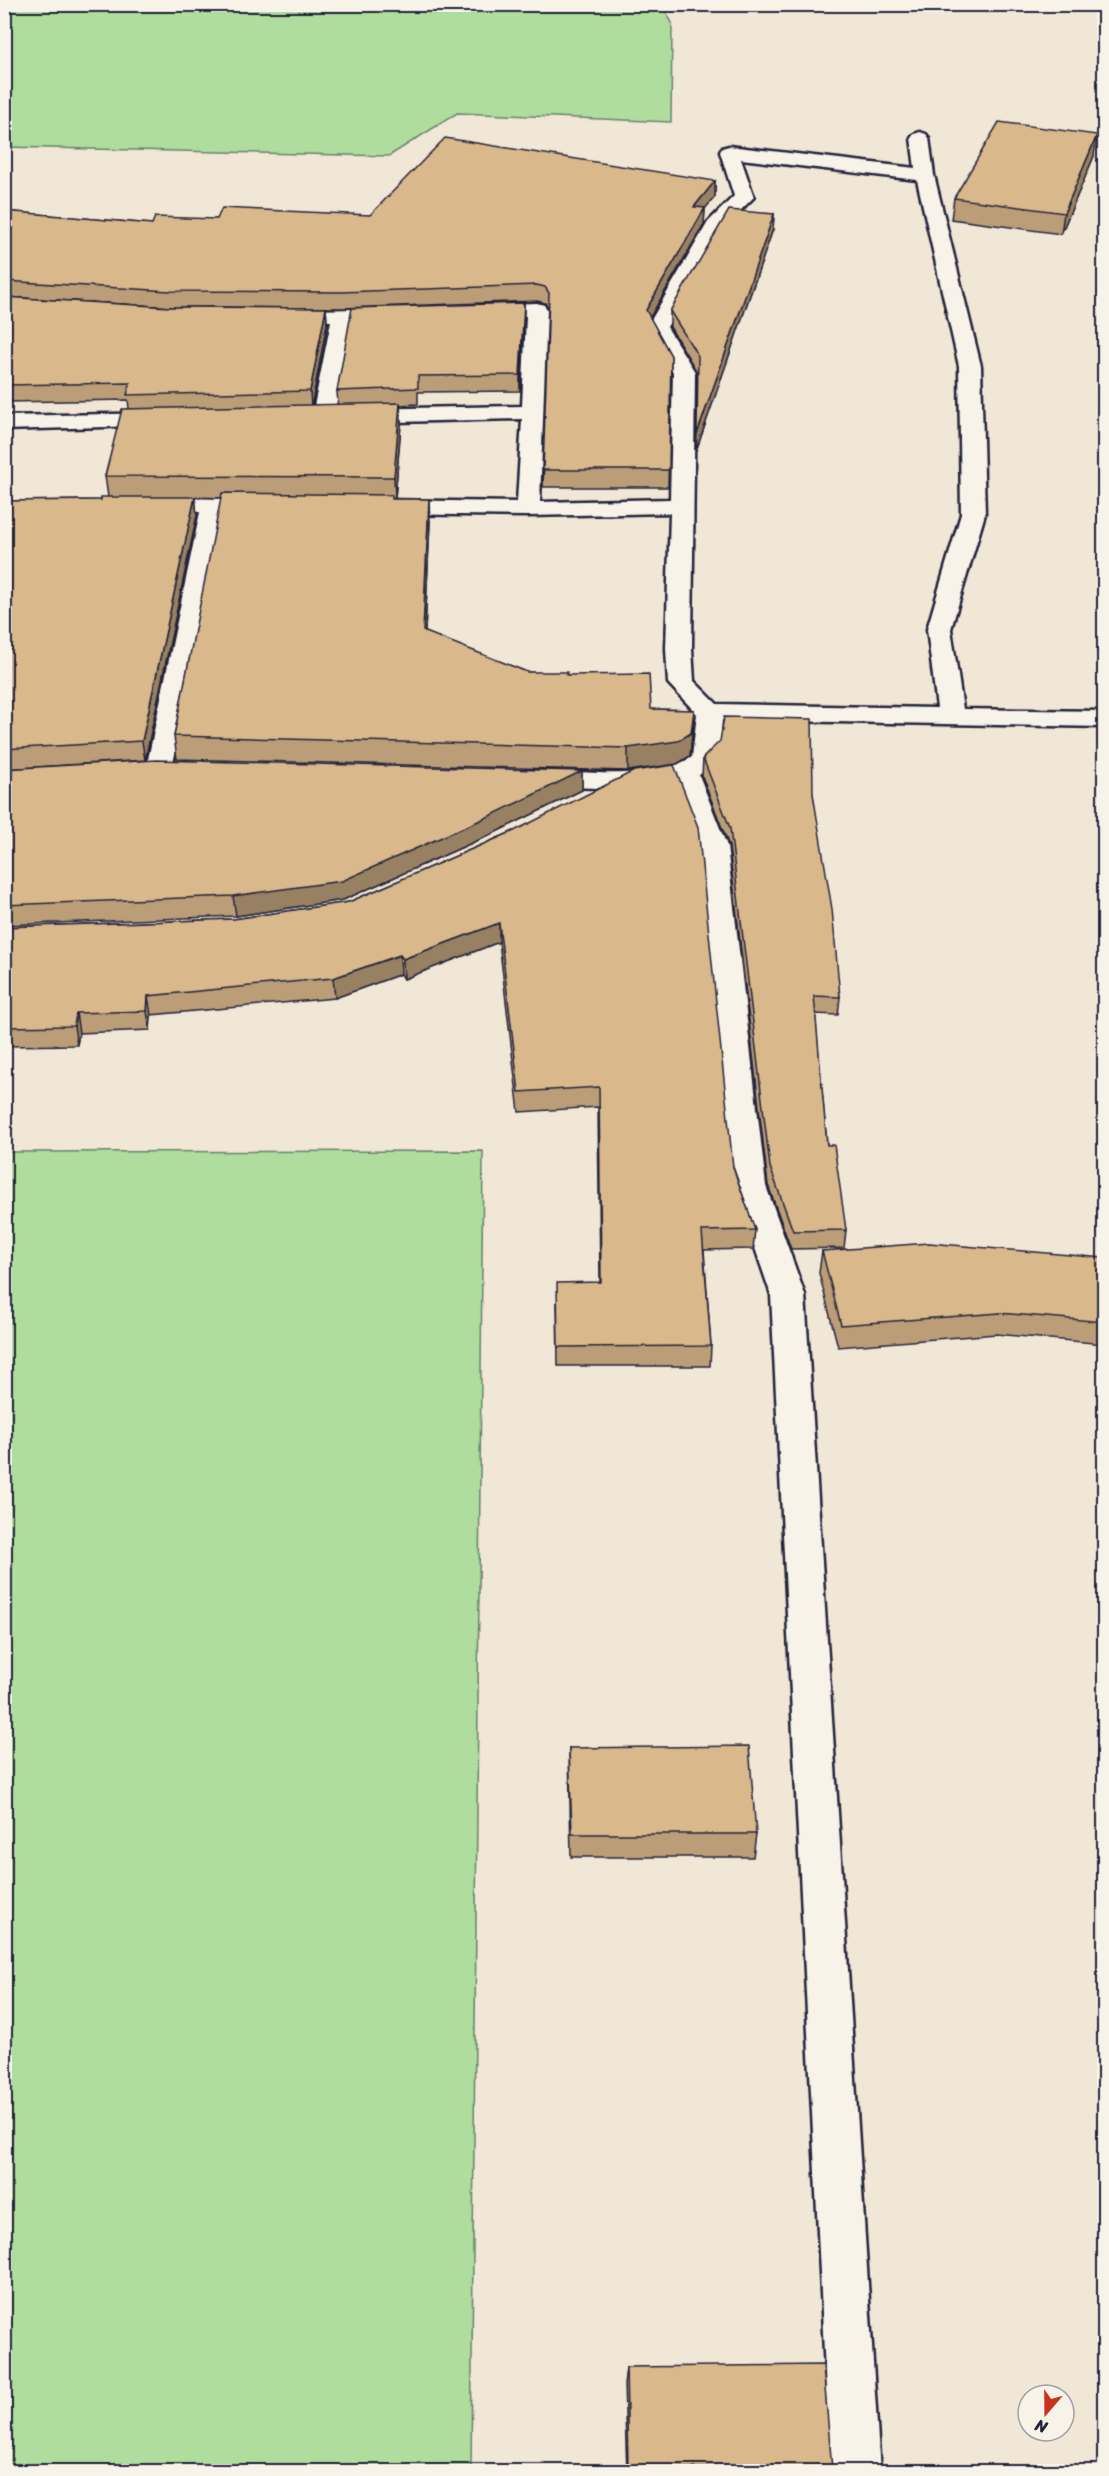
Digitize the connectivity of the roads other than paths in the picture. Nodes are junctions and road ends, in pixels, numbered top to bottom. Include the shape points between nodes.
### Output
1 (920, 138) dead end
2 (925, 175) junction
3 (456, 312) edge
4 (411, 313) edge
5 (262, 315) edge
6 (342, 316) junction
7 (533, 412) junction
8 (323, 416) junction
9 (300, 417) edge
10 (182, 419) edge
11 (4, 423) edge
12 (213, 505) junction
13 (132, 506) edge
14 (283, 506) edge
15 (682, 506) junction
16 (364, 507) edge
17 (528, 509) junction
18 (710, 712) junction
19 (951, 716) junction
20 (1104, 719) edge
21 (159, 770) edge
22 (685, 772) junction
23 (511, 778) edge
24 (628, 781) junction
25 (576, 806) edge
26 (855, 2472) edge

1 - 2 street
2 - 15 street via 729,152 744,197 718,222 657,327 684,372
2 - 19 street via 970,366 973,514 939,628
3 - 7 street via 537,309
4 - 6 street
5 - 6 street
6 - 8 street
7 - 8 street
7 - 17 street
8 - 9 street
10 - 11 street
12 - 13 street
12 - 14 street
12 - 21 street
15 - 17 street
15 - 18 street via 681,683
16 - 17 street
18 - 19 street
18 - 22 street via 705,760
19 - 20 street
22 - 24 street
22 - 26 street via 713,846 750,1186 788,1296
23 - 24 street
24 - 25 street

